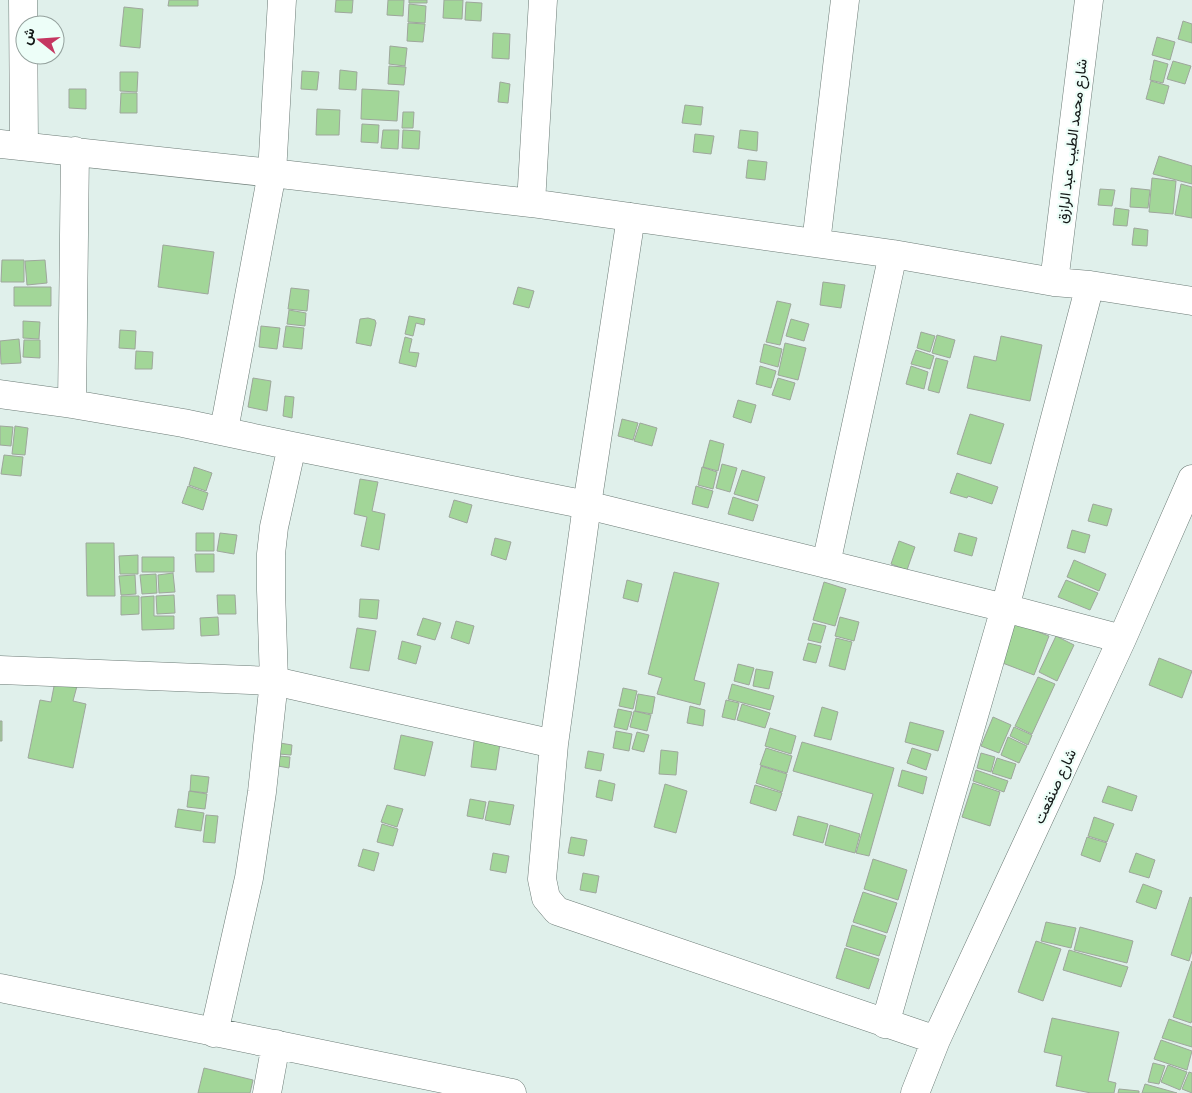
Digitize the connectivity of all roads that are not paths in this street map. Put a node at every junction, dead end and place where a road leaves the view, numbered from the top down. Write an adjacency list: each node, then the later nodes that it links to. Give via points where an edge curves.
1 (23, 0): 6 (street)
2 (282, 0): 8 (street)
3 (542, 0): 9 (street)
4 (845, 0): 11 (street)
5 (1089, 0): 13 (street, شارع محمد الطيب عبد الرازق)
6 (12, 145): 7 (street)
7 (75, 151): 8 (street); 17 (street)
8 (272, 173): 9 (street); 18 (street)
9 (531, 203): 10 (street)
10 (631, 217): 11 (street); 21 (street)
11 (816, 243): 12 (street)
12 (893, 254): 13 (street); 22 (street)
13 (1054, 282): 14 (street)
14 (1090, 285): 15 (street); 23 (street)
15 (1192, 301)
16 (0, 394): 17 (street)
17 (72, 404): 18 (street)
18 (224, 430): 19 (street)
19 (292, 446): 21 (street); 26 (street, via 271,554)
20 (1192, 479): 24 (street, شارع صنقعت)
21 (587, 505): 22 (street); 27 (street)
22 (826, 564): 23 (street)
23 (1005, 608): 24 (street); 29 (street)
24 (1122, 639): 31 (street, شارع صنقعت)
25 (0, 670): 26 (street)
26 (274, 681): 27 (street); 30 (street, via 249,878)
27 (554, 744): 29 (street, via 542,880 546,898 557,911)
28 (0, 988): 30 (street)
29 (885, 1024): 31 (street)
30 (214, 1032): 32 (street)
31 (936, 1040): 35 (street, شارع صنقعت)
32 (276, 1044): 33 (street); 34 (street)
33 (267, 1093)
34 (512, 1093)
35 (915, 1093)

